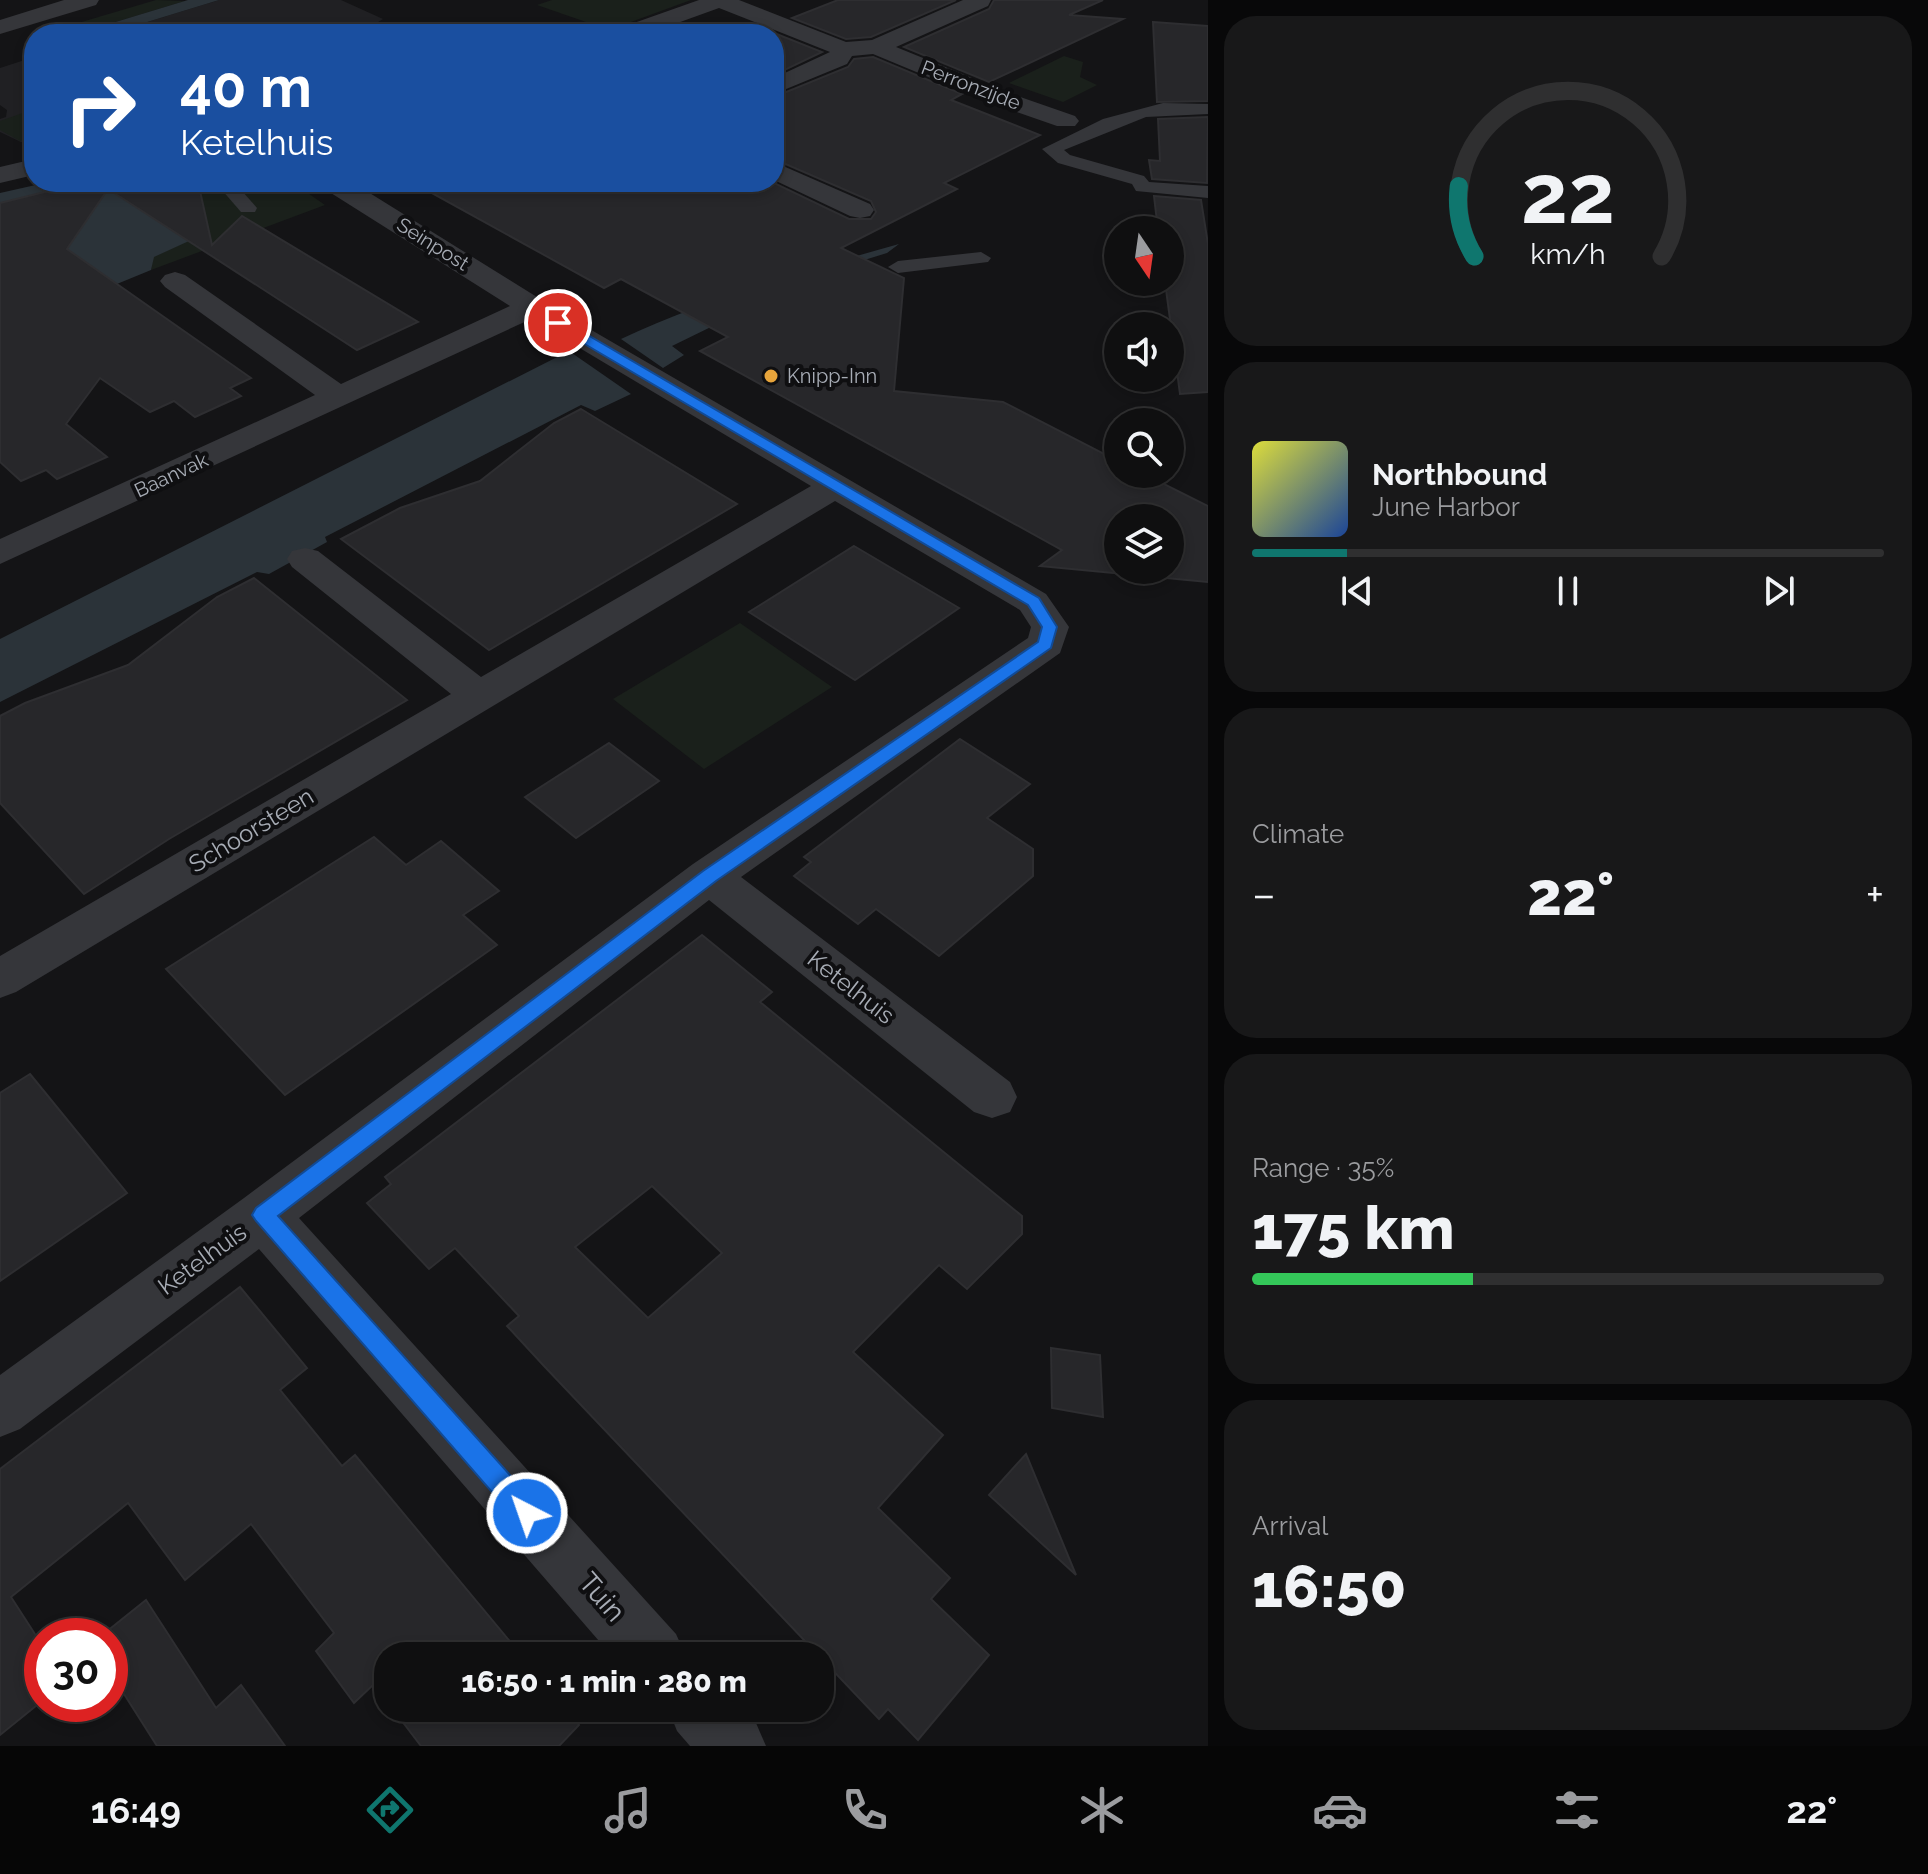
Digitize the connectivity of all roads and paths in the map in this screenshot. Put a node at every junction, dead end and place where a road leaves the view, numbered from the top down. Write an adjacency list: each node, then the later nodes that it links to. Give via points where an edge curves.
1 (88, 0): 7 (street)
2 (720, 0): 4 (street); 5 (street, Perronzijde)
3 (983, 2): 8 (street, Perronzijde)
4 (653, 24)
5 (780, 24)
6 (784, 25): 9 (street, Perronzijde)
7 (0, 27)
8 (876, 47): 9 (street, Perronzijde); 12 (street, Perronzijde)
9 (843, 49): 10 (street, via 839,59)
10 (784, 83)
11 (1208, 109): 18 (lane, via 1148,109 1051,149 1064,159 1138,180 1143,187)
12 (1066, 121)
13 (24, 169): 14 (street)
14 (0, 175)
15 (784, 175): 20 (street)
16 (233, 192): 19 (lane)
17 (349, 192): 24 (street, Seinpost)
18 (1208, 192)
19 (248, 208)
20 (860, 210)
21 (981, 258): 22 (lane)
22 (898, 267)
23 (175, 281): 25 (street)
24 (533, 307): 25 (street, Baanvak); 26 (street, Ketelhuis)
25 (339, 397): 27 (street, Baanvak)
26 (837, 485): 29 (street, Schoorsteen); 30 (street, Ketelhuis, via 1033,602 1050,627 1046,644)
27 (1, 552)
28 (305, 559): 29 (street)
29 (479, 696): 31 (street, Schoorsteen)
30 (709, 876): 32 (street, Ketelhuis); 33 (street, Ketelhuis)
31 (8, 961)
32 (992, 1097)
33 (263, 1215): 34 (street, Ketelhuis); 35 (street, Tuin)
34 (0, 1409)
35 (642, 1642)
36 (712, 1722): 37 (street)
37 (733, 1746)

